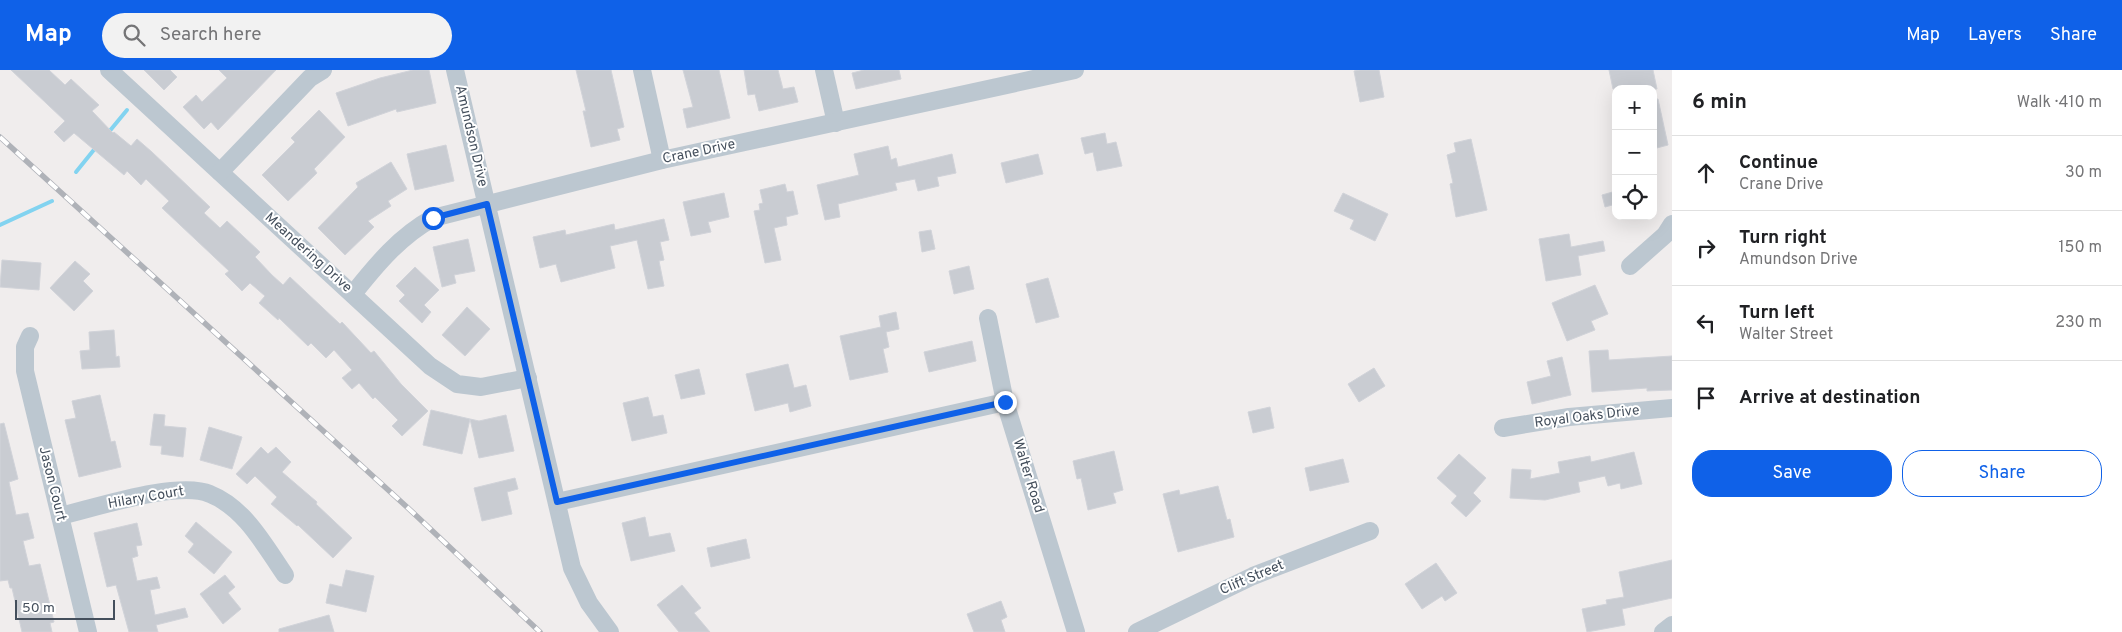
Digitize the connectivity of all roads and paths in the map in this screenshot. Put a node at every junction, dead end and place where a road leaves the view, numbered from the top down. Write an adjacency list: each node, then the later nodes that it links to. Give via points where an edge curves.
1 (109, 70): 9 (street, Meandering Drive)
2 (323, 70): 9 (street, via 310,78)
3 (455, 70): 10 (street, Amundson Drive)
4 (642, 70): 8 (street)
5 (824, 70): 7 (street)
6 (1075, 70): 7 (street, Crane Drive)
7 (836, 123): 8 (street, Crane Drive)
8 (662, 160): 10 (street, Crane Drive)
9 (220, 172): 13 (street, Meandering Drive)
10 (487, 204): 13 (street, Crane Drive, via 433,218 418,226 400,240); 16 (street, Amundson Drive)
11 (1672, 224): 12 (street, via 1665,235)
12 (1630, 266)
13 (353, 294): 16 (street, Meandering Drive, via 430,366 456,384 481,387)
14 (988, 318): 17 (street, Walter Road)
15 (30, 336): 21 (street, Jason Court, via 25,347 25,371)
16 (528, 378): 20 (street, Amundson Drive)
17 (1005, 402): 20 (street); 27 (street, Walter Road)
18 (1672, 408): 19 (street, Royal Oaks Drive, via 1569,417)
19 (1503, 428)
20 (557, 502): 26 (street, Amundson Drive, via 572,568 589,603)
21 (60, 516): 23 (street, Hilary Court, via 164,493 197,490 210,494 237,512); 25 (street, Jason Court)
22 (1370, 531): 28 (street, Clift Street, via 1253,576)
23 (285, 575)
24 (1672, 625): 29 (street)
25 (88, 632)
26 (610, 632)
27 (1076, 632)
28 (1137, 632)
29 (1663, 632)

